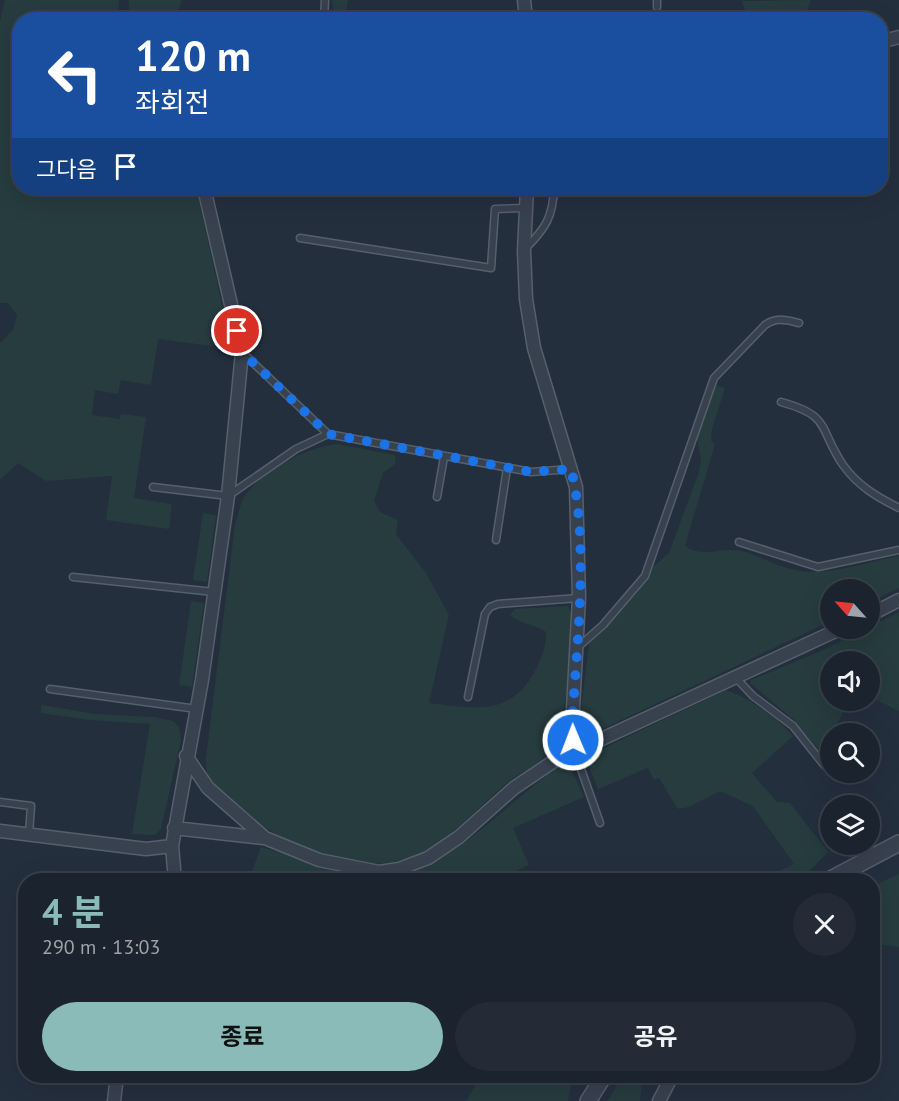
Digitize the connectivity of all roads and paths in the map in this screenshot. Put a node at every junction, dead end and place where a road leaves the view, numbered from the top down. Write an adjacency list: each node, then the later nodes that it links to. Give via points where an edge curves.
1 (206, 195): 8 (street)
2 (527, 195): 4 (street)
3 (554, 195): 6 (lane, via 544,229)
4 (526, 208): 5 (lane, via 495,209 491,268); 6 (street)
5 (300, 238)
6 (524, 251): 13 (street, via 534,348)
7 (799, 323): 27 (lane, via 785,319 765,325 714,378 645,576 603,625)
8 (242, 352): 10 (lane); 15 (street)
9 (781, 402): 17 (lane, via 814,414 858,483)
10 (328, 434): 11 (lane); 15 (lane, via 296,449)
11 (444, 457): 12 (lane); 16 (lane)
12 (507, 468): 13 (lane, via 540,473); 18 (lane)
13 (571, 469): 23 (street, via 576,487)
14 (153, 487): 15 (lane)
15 (228, 496): 22 (street)
16 (437, 497)
17 (899, 508)
18 (496, 540)
19 (739, 542): 20 (lane, via 818,567)
20 (899, 550)
21 (73, 577): 22 (lane)
22 (214, 592): 31 (street)
23 (579, 598): 27 (street); 30 (lane, via 490,607 485,614)
24 (899, 600): 25 (street)
25 (880, 610)
26 (820, 638): 28 (street)
27 (577, 648): 32 (street, via 572,727)
28 (736, 678): 32 (street); 34 (lane, via 793,726)
29 (50, 689): 31 (lane)
30 (468, 697)
31 (197, 709): 33 (street)
32 (575, 752): 36 (lane); 45 (street, via 514,788 459,837 428,858)
33 (186, 756): 37 (street); 40 (street, via 207,788)
34 (820, 760)
35 (0, 802): 39 (lane, via 32,806)
36 (600, 824)
37 (174, 828): 40 (street); 42 (street)
38 (0, 831): 39 (street)
39 (29, 834): 42 (street, via 146,849)
40 (265, 838): 44 (street, via 319,860)
41 (899, 843): 46 (street)
42 (172, 846): 43 (street)
43 (174, 873)
44 (373, 873)
45 (391, 873)
46 (843, 873)
47 (116, 1083): 50 (street)
48 (600, 1083): 51 (street)
49 (668, 1083): 52 (street)
50 (114, 1101)
51 (588, 1101)
52 (659, 1101)

